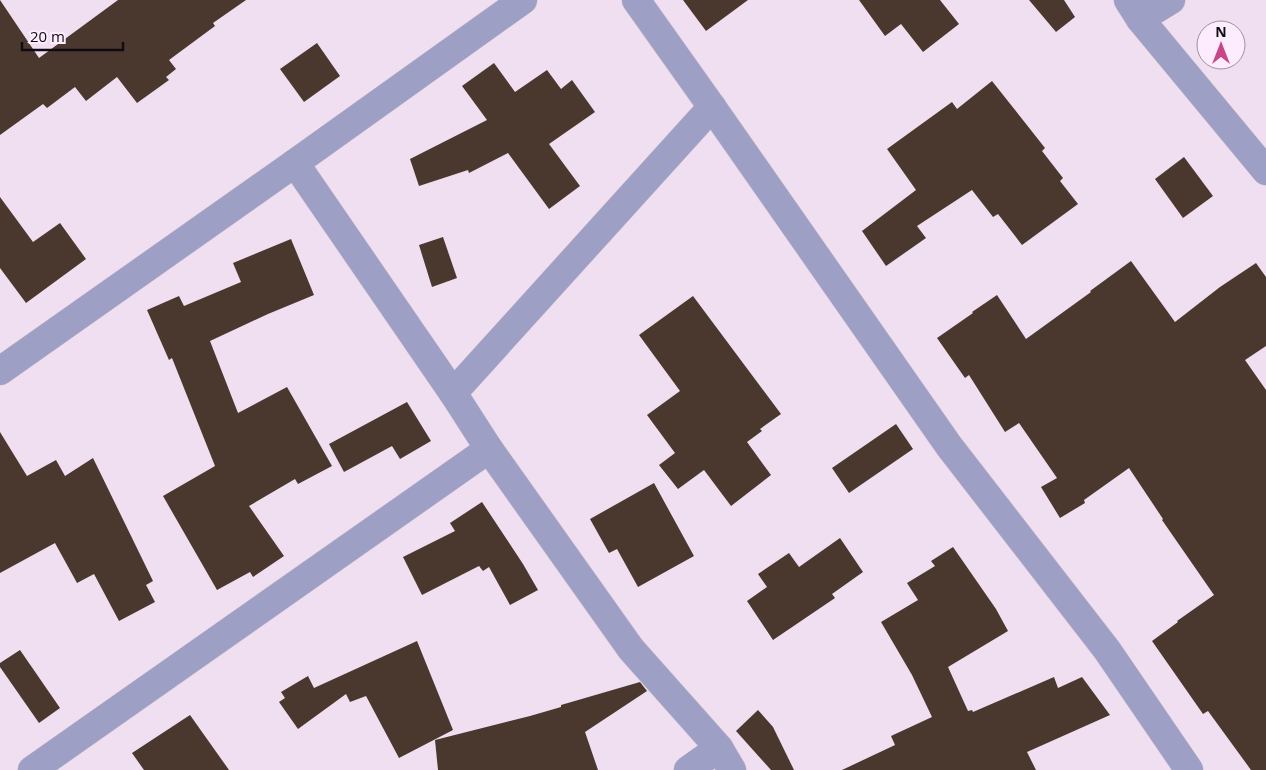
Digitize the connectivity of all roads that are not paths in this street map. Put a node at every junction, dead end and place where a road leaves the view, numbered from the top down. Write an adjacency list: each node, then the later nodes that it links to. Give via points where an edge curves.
1 (522, 0): 6 (street)
2 (636, 0): 5 (street)
3 (1171, 0): 4 (street)
4 (1134, 10): 7 (street)
5 (712, 107): 9 (street); 14 (street, via 949,446 1107,650)
6 (295, 163): 8 (street); 9 (street)
7 (1266, 171)
8 (0, 371)
9 (453, 392): 10 (street)
10 (489, 449): 11 (street, via 631,649); 12 (street)
11 (725, 759): 13 (street)
12 (32, 770)
13 (688, 770)
14 (1189, 770)

